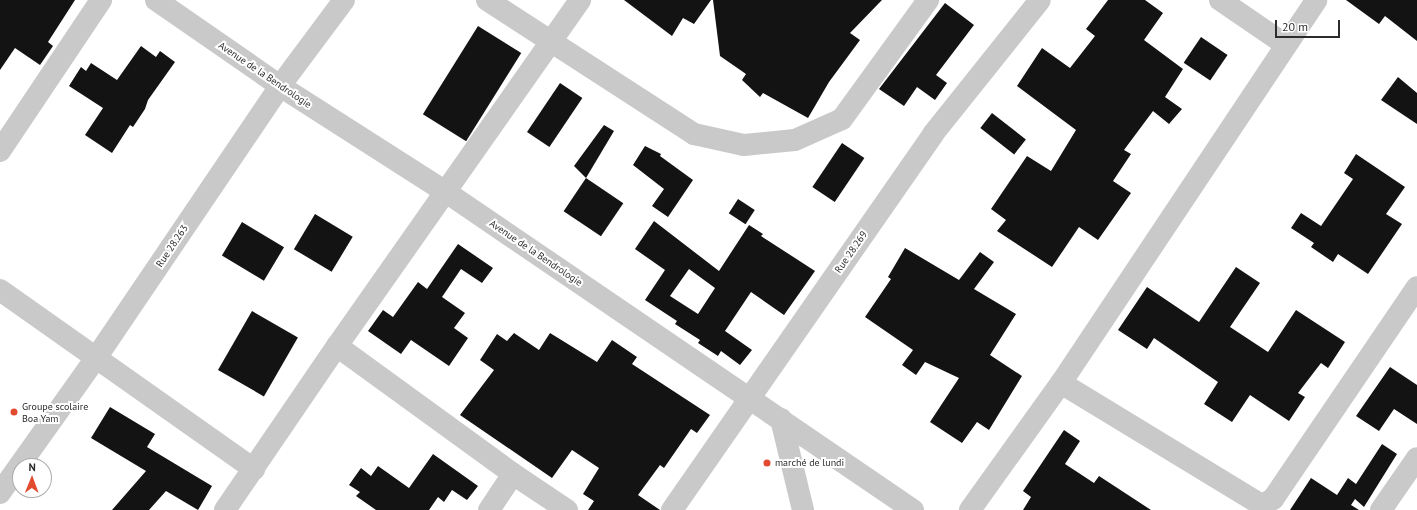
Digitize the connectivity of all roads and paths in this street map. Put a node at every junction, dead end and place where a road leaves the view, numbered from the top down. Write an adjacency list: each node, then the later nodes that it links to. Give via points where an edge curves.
1 (101, 0): 13 (street)
2 (156, 0): 12 (street, Avenue de la Bendrologie)
3 (344, 0): 12 (street, Rue 28.263)
4 (487, 0): 10 (street)
5 (580, 0): 10 (street)
6 (928, 0): 10 (street, via 842,119 795,140 744,145 694,134)
7 (1040, 0): 20 (street, Rue 28.269, via 933,134)
8 (1220, 0): 11 (street)
9 (1316, 0): 11 (street)
10 (552, 43): 14 (street)
11 (1286, 45): 19 (street)
12 (280, 86): 14 (street, Avenue de la Bendrologie); 18 (street, Rue 28.263)
13 (0, 151)
14 (446, 192): 17 (street); 20 (street, Avenue de la Bendrologie)
15 (1417, 287): 19 (street, via 1273,499 1262,505)
16 (0, 290): 18 (street)
17 (337, 346): 23 (street); 24 (street)
18 (96, 358): 23 (street); 25 (street, Rue 28.263)
19 (1061, 382): 32 (street)
20 (750, 398): 21 (street, Avenue de la Bendrologie); 29 (street, Rue 28.269)
21 (781, 419): 30 (street); 31 (street, Avenue de la Bendrologie)
22 (1417, 458): 33 (street)
23 (254, 469): 26 (street)
24 (513, 474): 27 (street); 28 (street)
25 (0, 493)
26 (225, 510)
27 (489, 510)
28 (567, 510)
29 (672, 510)
30 (803, 510)
31 (913, 510)
32 (970, 510)
33 (1380, 510)

